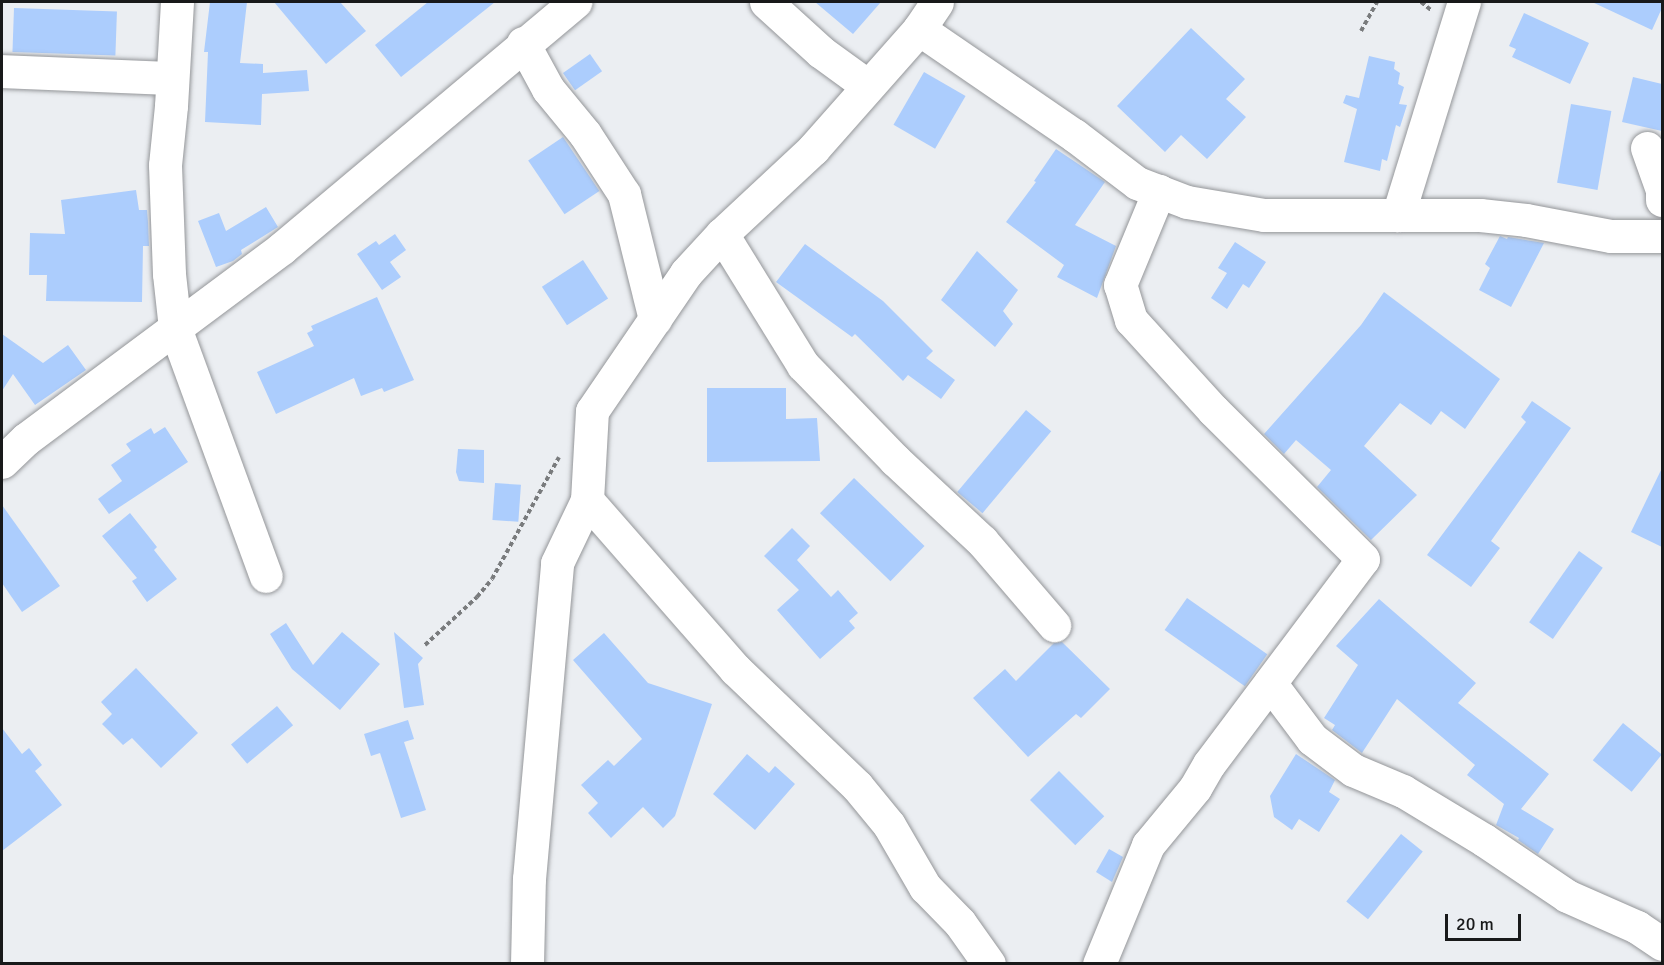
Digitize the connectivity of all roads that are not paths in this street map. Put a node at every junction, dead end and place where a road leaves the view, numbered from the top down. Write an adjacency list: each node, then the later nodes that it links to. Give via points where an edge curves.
1 (177, 2): 9 (street)
2 (575, 2): 7 (street)
3 (766, 2): 10 (street, via 820,52)
4 (937, 2): 6 (street)
5 (1464, 2): 14 (street)
6 (919, 28): 10 (street); 12 (street, via 1137,183)
7 (523, 43): 17 (street, via 548,89 585,134 624,194); 18 (street, via 494,72 300,233)
8 (2, 71): 9 (street)
9 (171, 78): 18 (street, via 165,165)
10 (868, 86): 15 (street, via 813,149)
11 (1647, 148): 13 (street)
12 (1160, 191): 14 (street, via 1187,202 1264,215); 23 (street, via 1120,285 1131,320 1213,410 1363,559)
13 (1662, 200)
14 (1398, 215): 16 (street, via 1480,215 1611,236)
15 (722, 234): 17 (street, via 686,273); 22 (street, via 803,364 895,460 982,541)
16 (1662, 236)
17 (655, 319): 20 (street, via 592,411)
18 (175, 328): 19 (street, via 26,439); 21 (street)
19 (2, 462)
20 (587, 500): 25 (street, via 557,563 529,879); 26 (street, via 735,669 857,786 890,825 925,887 960,923)
21 (266, 576)
22 (1054, 625)
23 (1270, 683): 24 (street, via 1312,739 1353,770 1403,791 1567,896 1637,927); 27 (street, via 1195,788 1148,845)
24 (1662, 944)
25 (527, 963)
26 (988, 963)
27 (1099, 963)

